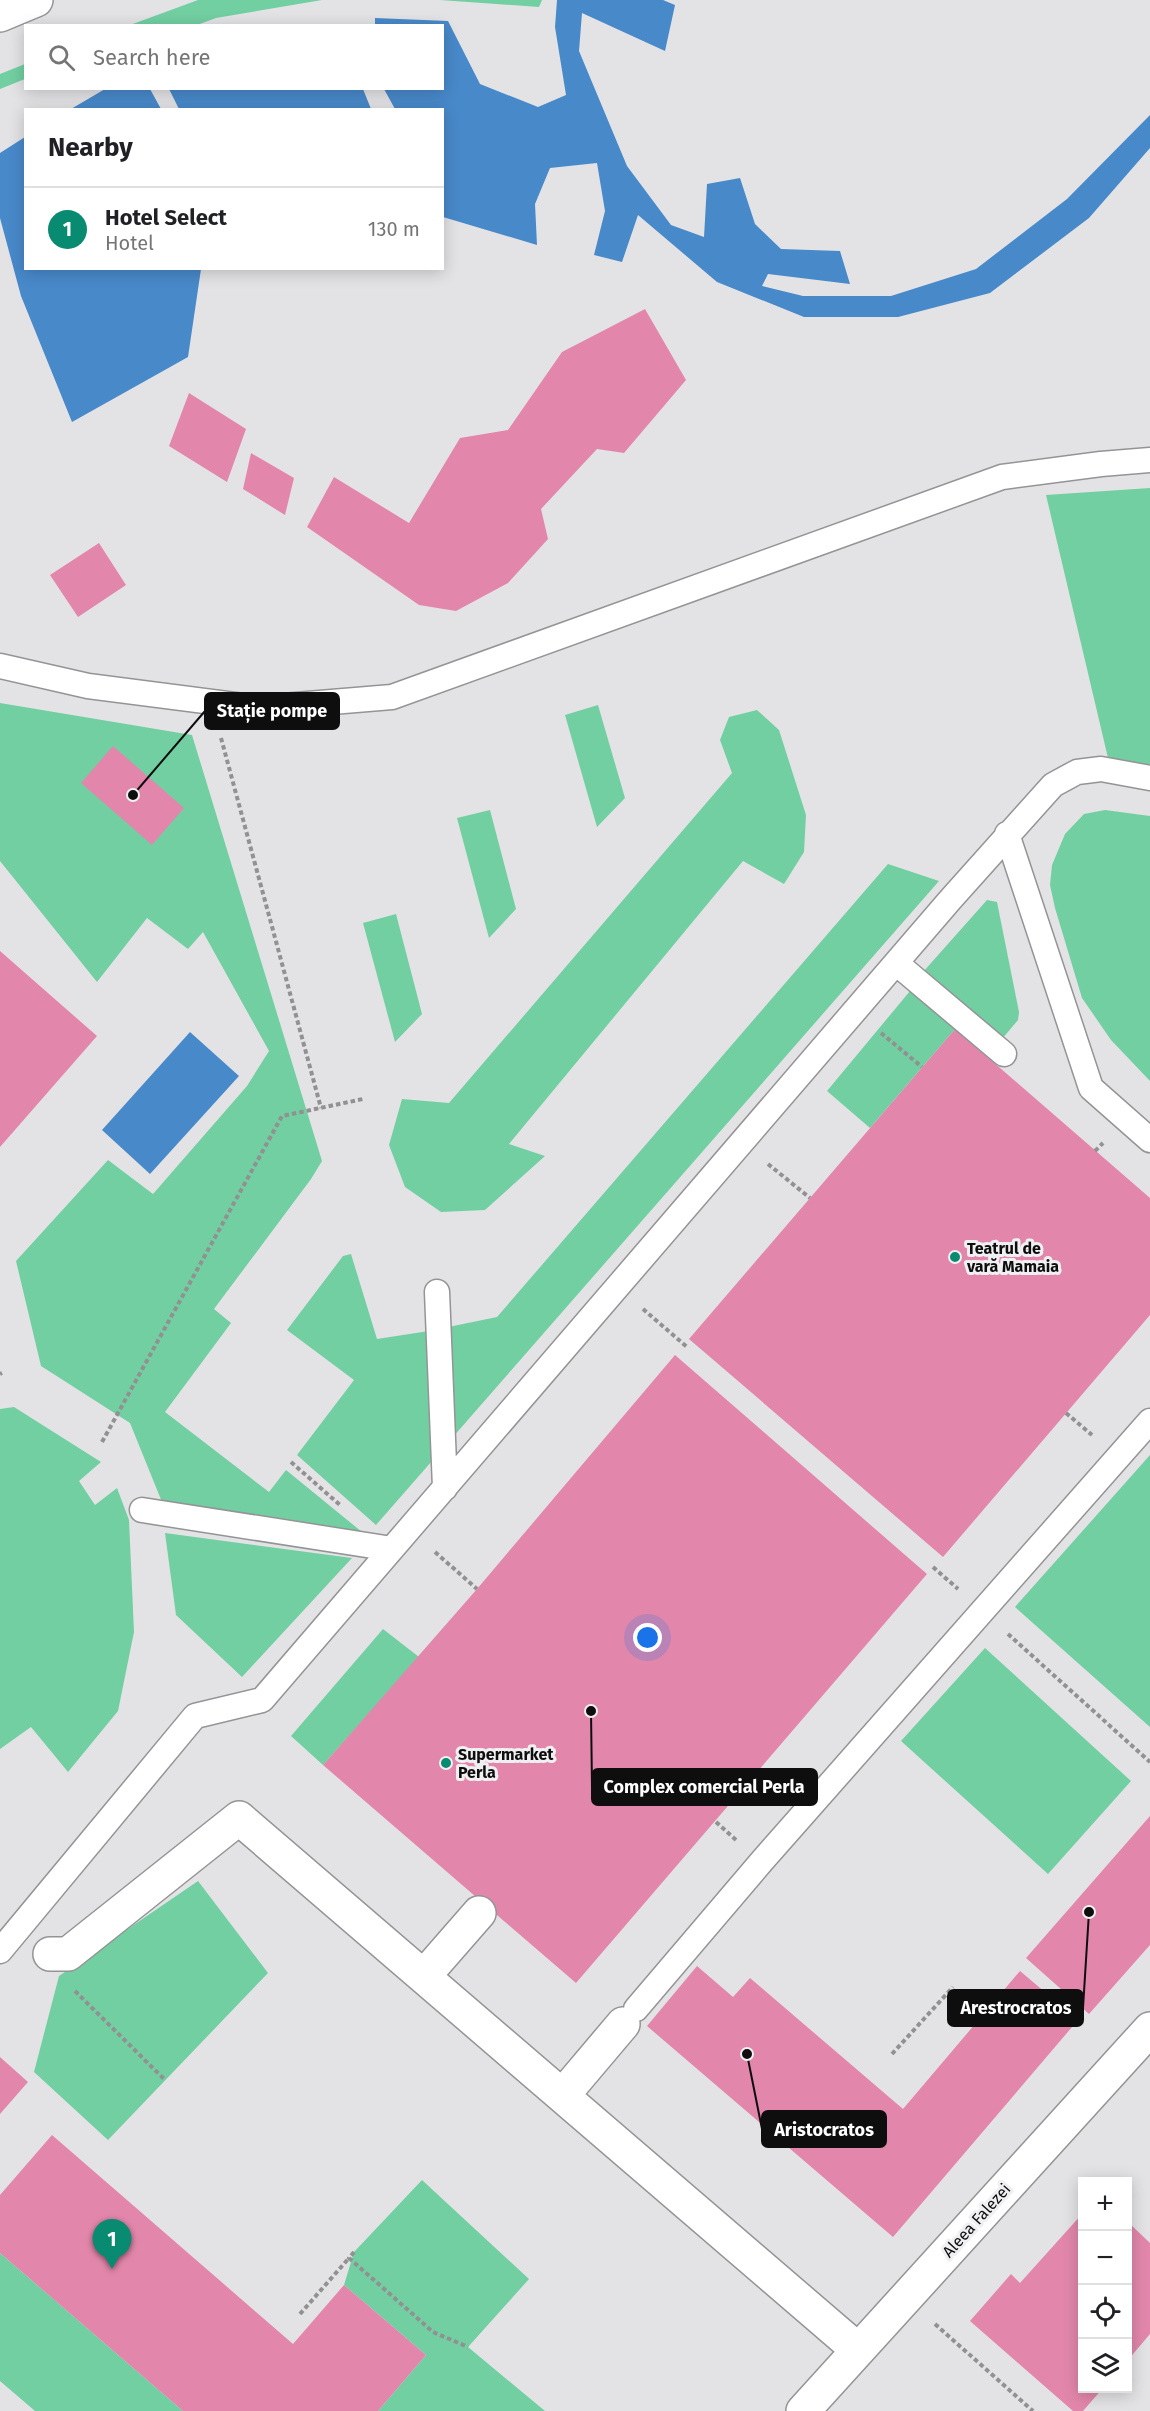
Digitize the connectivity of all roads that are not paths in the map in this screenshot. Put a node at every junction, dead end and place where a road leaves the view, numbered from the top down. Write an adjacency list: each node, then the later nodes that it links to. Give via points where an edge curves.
1 (36, 0): 2 (street)
2 (0, 15)
3 (1150, 460): 4 (lane, via 1002,477 392,697 259,708 87,686)
4 (0, 666)
5 (1150, 778): 6 (lane, via 1101,769 1077,772 1053,784)
6 (1007, 834): 7 (lane); 9 (lane, via 1091,1088)
7 (896, 963): 8 (lane); 12 (lane)
8 (1004, 1054)
9 (1150, 1140)
10 (437, 1292): 12 (lane)
11 (1150, 1421): 19 (lane)
12 (445, 1488): 14 (lane)
13 (142, 1510): 14 (lane)
14 (392, 1550): 16 (lane, via 262,1700 195,1716)
15 (479, 1913): 18 (street)
16 (0, 1951)
17 (50, 1954): 18 (street, via 68,1954 239,1818)
18 (424, 1976): 21 (street)
19 (630, 2016): 21 (street)
20 (1150, 2029): 22 (street, Aleea Falezei)
21 (563, 2095): 22 (street)
22 (858, 2350): 23 (street, Aleea Falezei)
23 (803, 2411)

